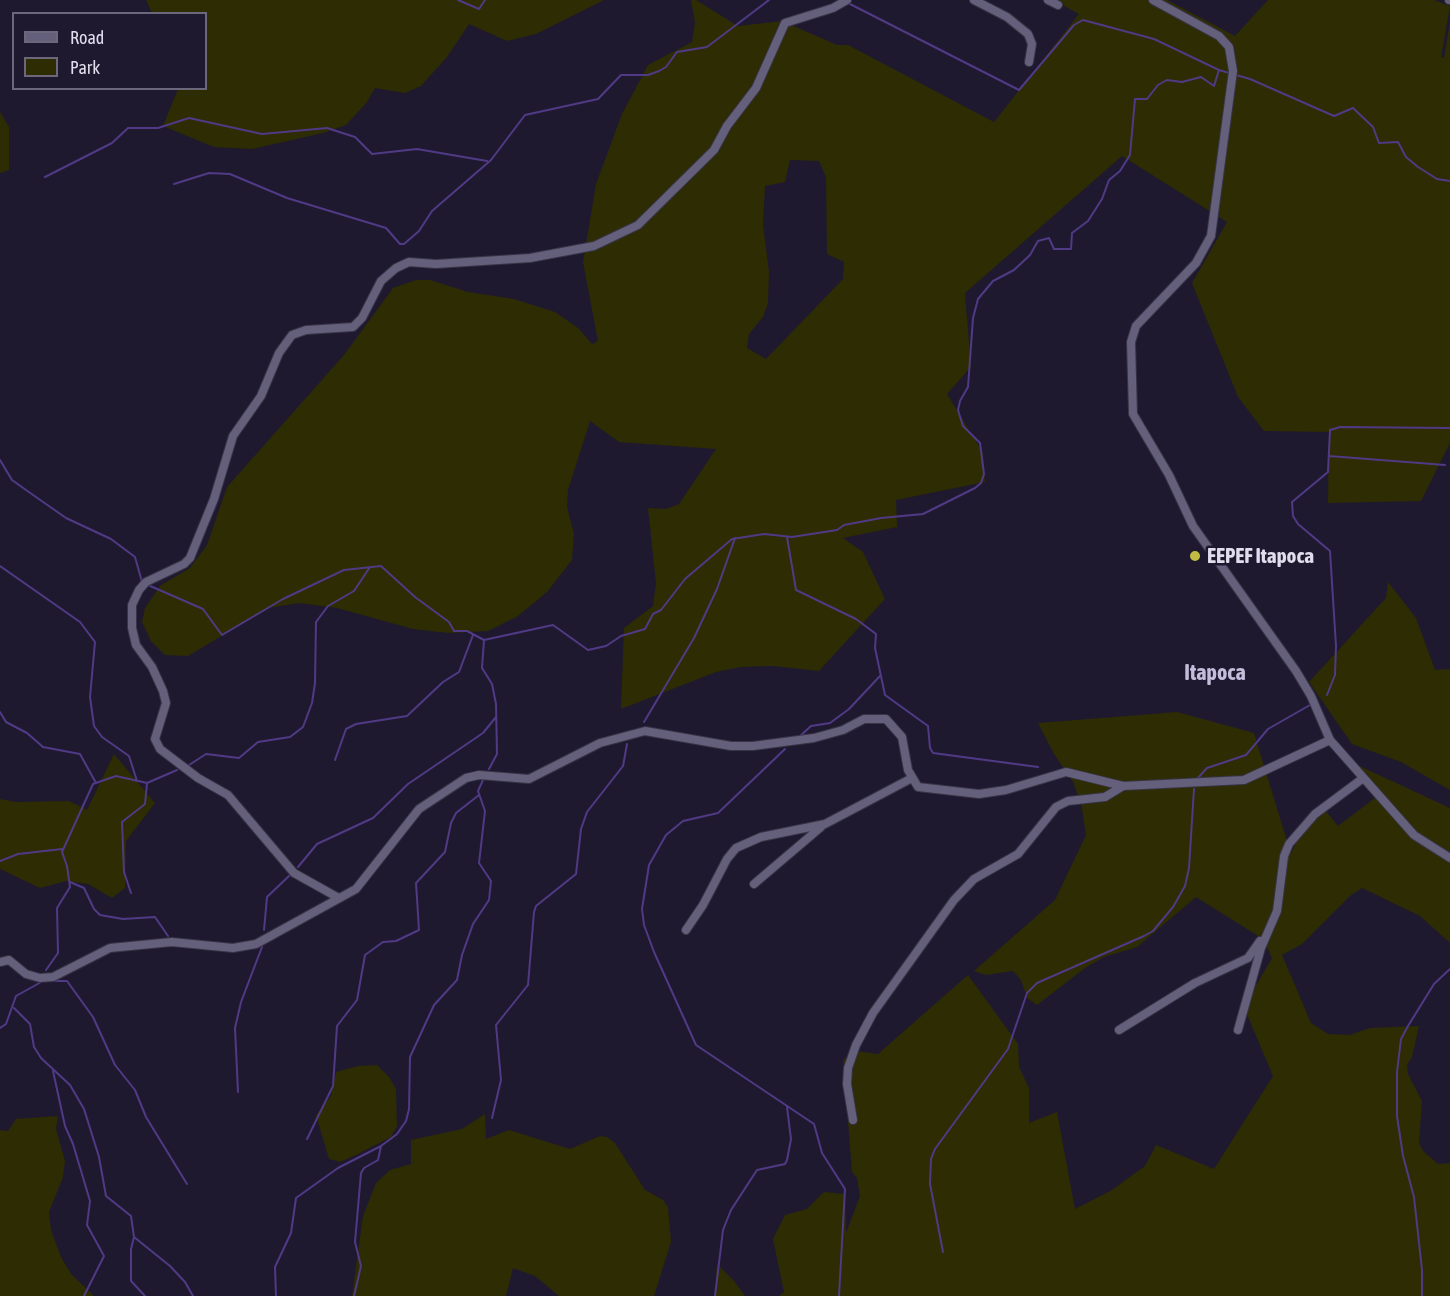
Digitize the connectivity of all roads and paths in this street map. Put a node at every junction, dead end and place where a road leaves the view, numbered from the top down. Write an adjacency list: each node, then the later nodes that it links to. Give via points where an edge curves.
1 (847, 0): 14 (street, via 785,23 756,88 714,150 638,225 602,243 530,258 409,262 381,281 362,318 353,327 306,330 291,335 264,390 230,443 214,499 190,558 146,582 139,590 132,605 133,638 159,681 166,703 156,731 160,749 228,795 294,873)
2 (974, 0): 6 (street, via 1007,17 1028,34 1032,44)
3 (1048, 0): 5 (street)
4 (1153, 0): 7 (street, via 1214,32 1229,47 1233,76 1212,236 1196,262 1136,326 1131,342 1133,414 1193,526 1301,679)
5 (1058, 5)
6 (1029, 62)
7 (1330, 740): 9 (street); 10 (street, via 1244,780)
8 (912, 777): 10 (street, via 918,788 970,793 1006,790 1066,772); 11 (street); 14 (street, via 902,737 886,719 864,719 814,738 753,746 731,746 645,731 600,743 529,778 466,778 419,809 356,889)
9 (1362, 779): 12 (street, via 1414,836); 16 (street, via 1316,814 1292,839 1284,856 1278,904)
10 (1123, 786): 20 (street, via 1105,797 1068,801 1056,807 1018,854 974,879 954,900 873,1013 856,1045 847,1084)
11 (825, 824): 13 (street); 15 (street, via 761,837 736,848)
12 (1450, 858)
13 (754, 884)
14 (337, 897): 17 (street, via 256,944 233,948 172,942 110,948 53,977 40,978 26,974 9,960)
15 (686, 930)
16 (1266, 932): 18 (street, via 1248,958 1195,983); 19 (street)
17 (0, 962)
18 (1119, 1030)
19 (1238, 1030)
20 (853, 1120)

